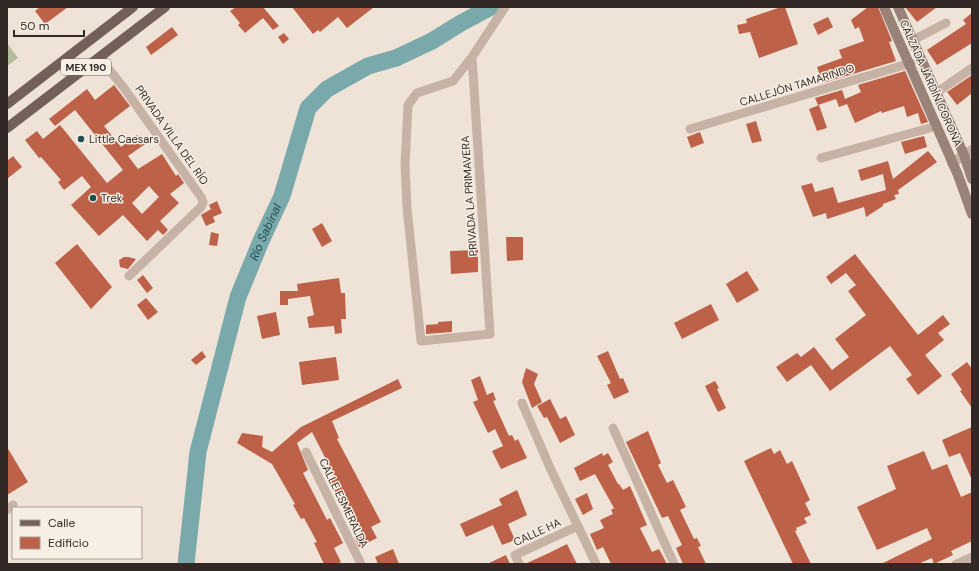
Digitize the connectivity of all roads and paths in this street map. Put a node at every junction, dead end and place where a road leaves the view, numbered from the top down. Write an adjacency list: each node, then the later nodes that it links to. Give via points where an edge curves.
1 (133, 7): 13 (main road, MEX 190)
2 (165, 7): 8 (main road, MEX 190)
3 (505, 7): 9 (street)
4 (884, 7): 10 (main road, CALZADA JARDÍN CORONA)
5 (898, 7): 7 (main road, CALZADA JARDÍN CORONA)
6 (946, 23): 7 (street)
7 (913, 40): 12 (main road, CALZADA JARDÍN CORONA)
8 (100, 57): 15 (main road, MEX 190); 24 (street, PRIVADA VILLA DEL RÍO, via 203,202 201,207)
9 (472, 57): 9 (street, PRIVADA LA PRIMAVERA, via 490,334 421,341 407,208 405,165 408,106 417,93 454,81)
10 (911, 63): 14 (main road, CALZADA JARDÍN CORONA); 16 (street, CALLEJÓN TAMARINDO)
11 (972, 68): 12 (street)
12 (936, 93): 17 (main road, CALZADA JARDÍN CORONA)
13 (7, 104)
14 (937, 126): 18 (street); 19 (main road, CALZADA JARDÍN CORONA)
15 (7, 128)
16 (690, 129)
17 (968, 153): 19 (street); 20 (main road, CALZADA JARDÍN CORONA)
18 (821, 158)
19 (952, 162): 21 (main road, CALZADA JARDÍN CORONA)
20 (970, 166): 21 (street); 22 (main road, CALZADA JARDÍN CORONA)
21 (958, 175): 23 (main road, CALZADA JARDÍN CORONA)
22 (972, 179)
23 (972, 214)
24 (129, 276)
25 (522, 403): 28 (street)
26 (612, 428): 33 (street)
27 (306, 452): 30 (street, CALLE ESMERALDA)
28 (578, 526): 31 (street, CALLE HA, via 515,555); 32 (street)
29 (972, 557): 34 (street)
30 (361, 564)
31 (519, 564)
32 (596, 564)
33 (674, 564)
34 (956, 564)

